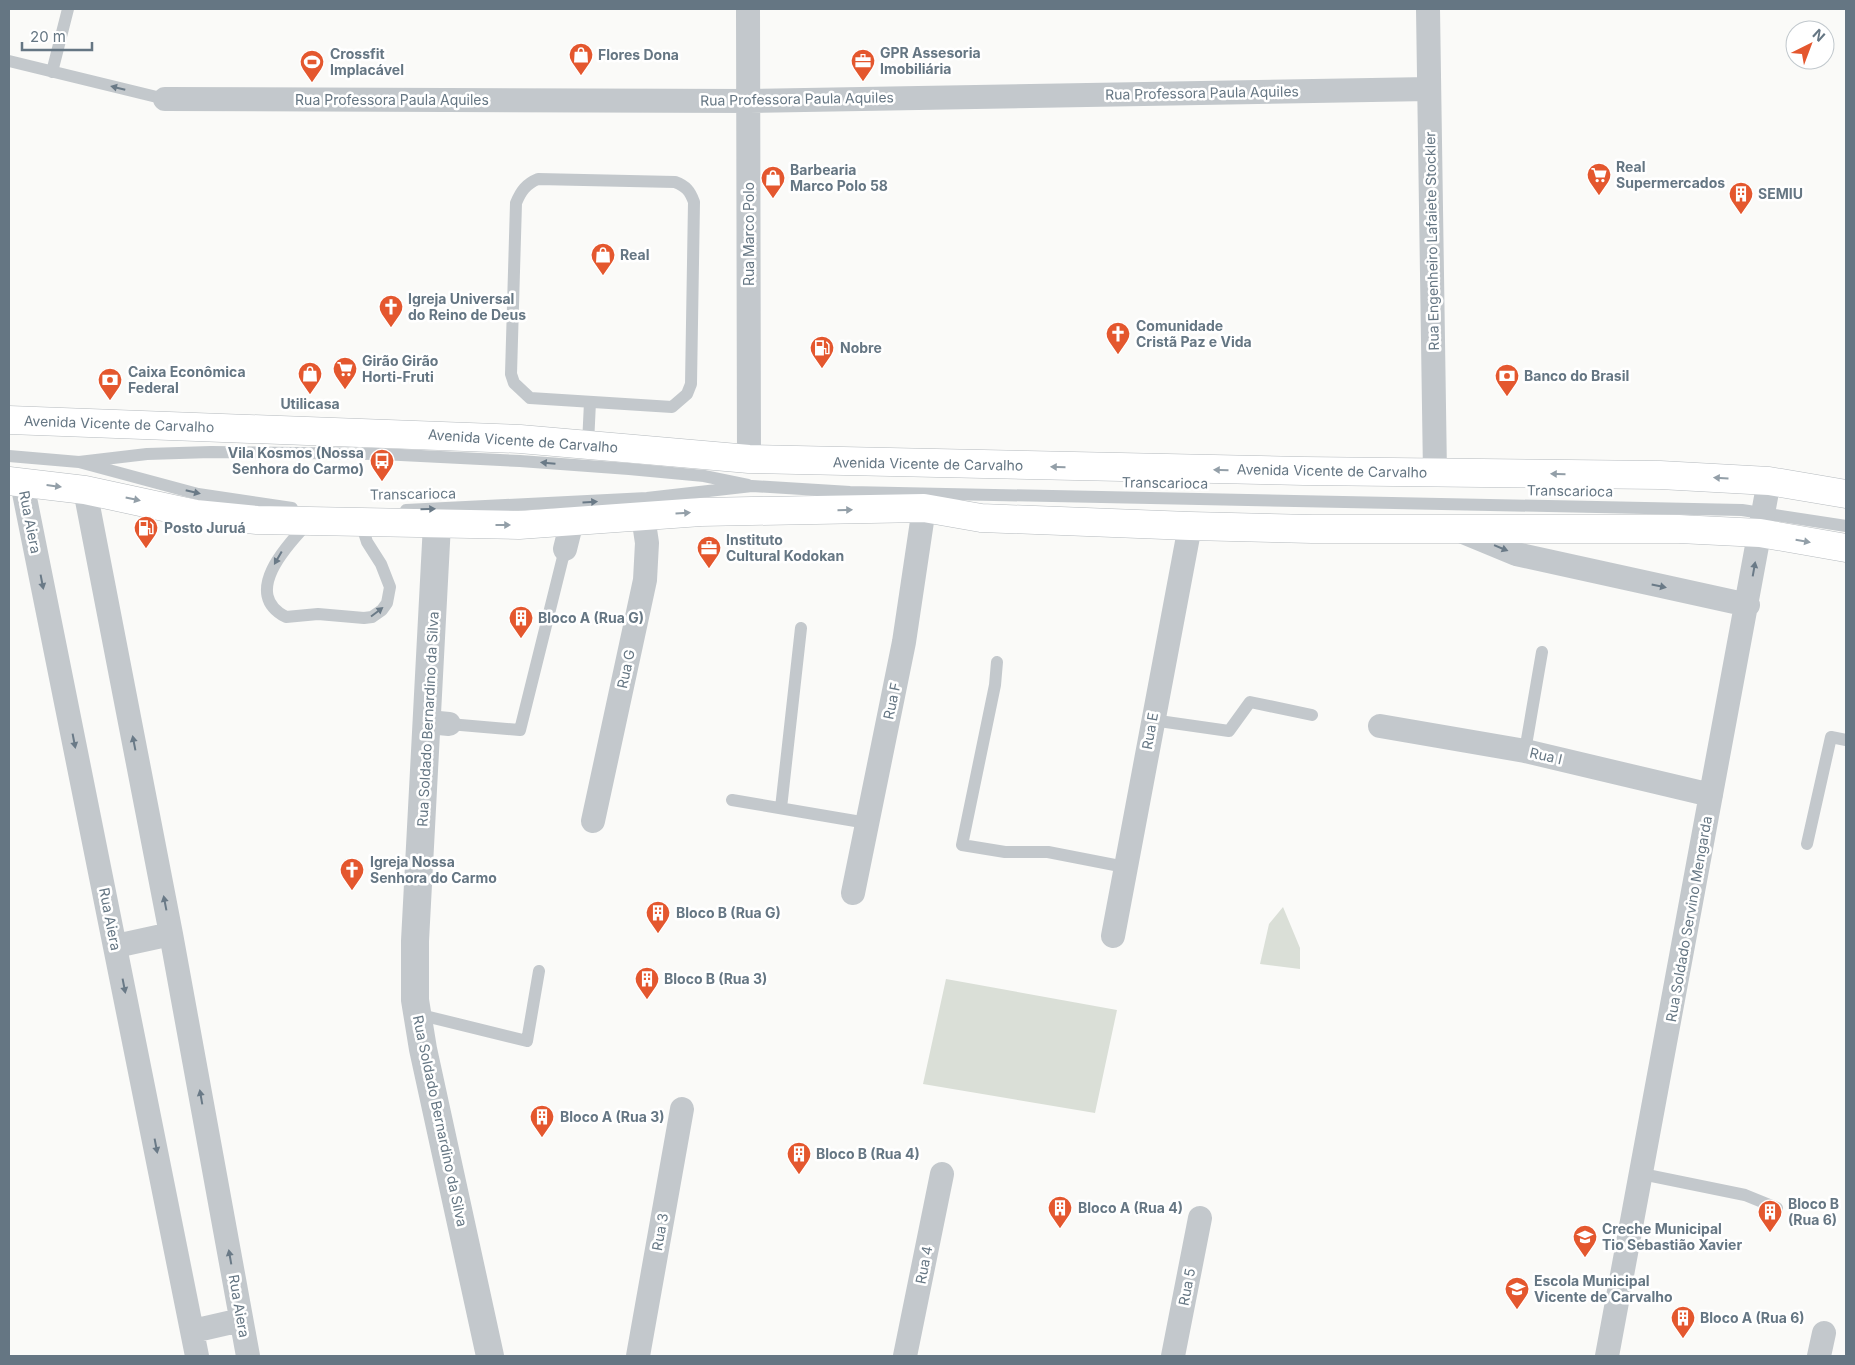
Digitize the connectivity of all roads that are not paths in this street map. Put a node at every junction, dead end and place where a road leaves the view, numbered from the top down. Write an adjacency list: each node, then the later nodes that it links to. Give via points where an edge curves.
1 (68, 9): 5 (lane)
2 (748, 9): 8 (street, Rua Marco Polo)
3 (1428, 9): 6 (street, Rua Engenheiro Lafaiete Stockler)
4 (9, 62): 5 (lane)
5 (52, 72): 7 (lane, one-way to 5)
6 (1429, 88): 8 (street, Rua Professora Paula Aquiles); 15 (street, Rua Engenheiro Lafaiete Stockler)
7 (165, 100): 8 (street, Rua Professora Paula Aquiles)
8 (750, 101): 13 (street, Rua Marco Polo)
9 (590, 402): 9 (lane, via 672,407 687,394 691,384 694,202 684,186 675,182 538,179 529,183 518,197 511,374 514,383 530,398); 11 (lane)
10 (9, 420): 11 (main road, Avenida Vicente de Carvalho, via 520,438)
11 (588, 444): 13 (main road, Avenida Vicente de Carvalho)
12 (9, 456): 14 (lane, Transcarioca)
13 (749, 459): 15 (main road, Avenida Vicente de Carvalho, one-way to 13)
14 (78, 462): 18 (lane, Transcarioca, one-way to 14, via 695,475 381,454 211,452 147,454); 18 (lane, Transcarioca, one-way to 18, via 198,494 240,498 279,507 319,509 379,511 519,506 647,498)
15 (1435, 473): 16 (main road, Avenida Vicente de Carvalho, one-way to 15, via 1660,475)
16 (1769, 481): 20 (main road, Avenida Vicente de Carvalho); 26 (street, Rua Soldado Servino Mengarda)
17 (15, 482): 19 (main road, one-way to 19); 53 (street, Rua Aiera, one-way to 53)
18 (752, 486): 26 (lane, Transcarioca, via 860,492 1733,510)
19 (85, 490): 24 (main road, one-way to 24, via 196,514); 51 (street, Rua Aiera, one-way to 19)
20 (1846, 494)
21 (924, 508): 22 (main road, one-way to 21); 28 (main road, via 981,518); 47 (street, Rua F, via 904,642)
22 (643, 516): 23 (main road); 46 (street, Rua G, via 647,543 645,580)
23 (572, 521): 27 (main road, one-way to 23, via 520,525); 32 (street)
24 (310, 522): 25 (main road); 25 (lane, one-way to 25, via 278,557 267,587 269,599 286,617 318,614 364,618 382,610 390,587)
25 (361, 523): 27 (main road)
26 (1762, 523): 29 (lane, Transcarioca); 30 (main road, via 1679,529); 31 (main road, one-way to 31); 33 (street, Rua Soldado Servino Mengarda, one-way to 26)
27 (437, 524): 39 (street, Rua Soldado Bernardino da Silva)
28 (1190, 526): 30 (main road); 38 (street, Rua E)
29 (1846, 526)
30 (1456, 529): 33 (street, one-way to 33, via 1516,554)
31 (1846, 548)
32 (566, 549): 39 (lane, via 520,730)
33 (1748, 605): 43 (street, Rua Soldado Servino Mengarda)
34 (801, 628): 45 (lane)
35 (1542, 652): 42 (lane)
36 (997, 662): 49 (lane, via 962,845 1005,852 1048,852)
37 (1312, 715): 38 (lane, via 1250,702 1229,731)
38 (1152, 720): 49 (street, Rua E)
39 (438, 723): 55 (street, Rua Soldado Bernardino da Silva, via 415,941)
40 (1380, 726): 42 (street, Rua I)
41 (1846, 740): 48 (lane, via 1831,737)
42 (1525, 750): 43 (street, Rua I)
43 (1711, 795): 58 (street, Rua Soldado Servino Mengarda)
44 (732, 800): 45 (lane)
45 (781, 808): 47 (lane)
46 (593, 821)
47 (867, 823): 50 (street, Rua F)
48 (1807, 844)
49 (1125, 867): 52 (street, Rua E)
50 (853, 893)
51 (171, 934): 53 (street); 61 (street, Rua Aiera, one-way to 51)
52 (1113, 936)
53 (116, 946): 62 (street, Rua Aiera, one-way to 62)
54 (539, 971): 55 (lane, via 527,1041)
55 (417, 1014): 66 (street, Rua Soldado Bernardino da Silva)
56 (682, 1109): 67 (street, Rua 3)
57 (942, 1174): 68 (street, Rua 4)
58 (1642, 1174): 59 (lane, via 1745,1195); 70 (street, Rua Soldado Servino Mengarda)
59 (1778, 1208)
60 (1200, 1218): 69 (street, Rua 5)
61 (241, 1320): 62 (street); 65 (street, Rua Aiera)
62 (193, 1331): 64 (street, Rua Aiera)
63 (1824, 1333): 71 (street)
64 (197, 1356)
65 (248, 1356)
66 (490, 1356)
67 (638, 1356)
68 (905, 1356)
69 (1174, 1356)
70 (1608, 1356)
71 (1820, 1356)

